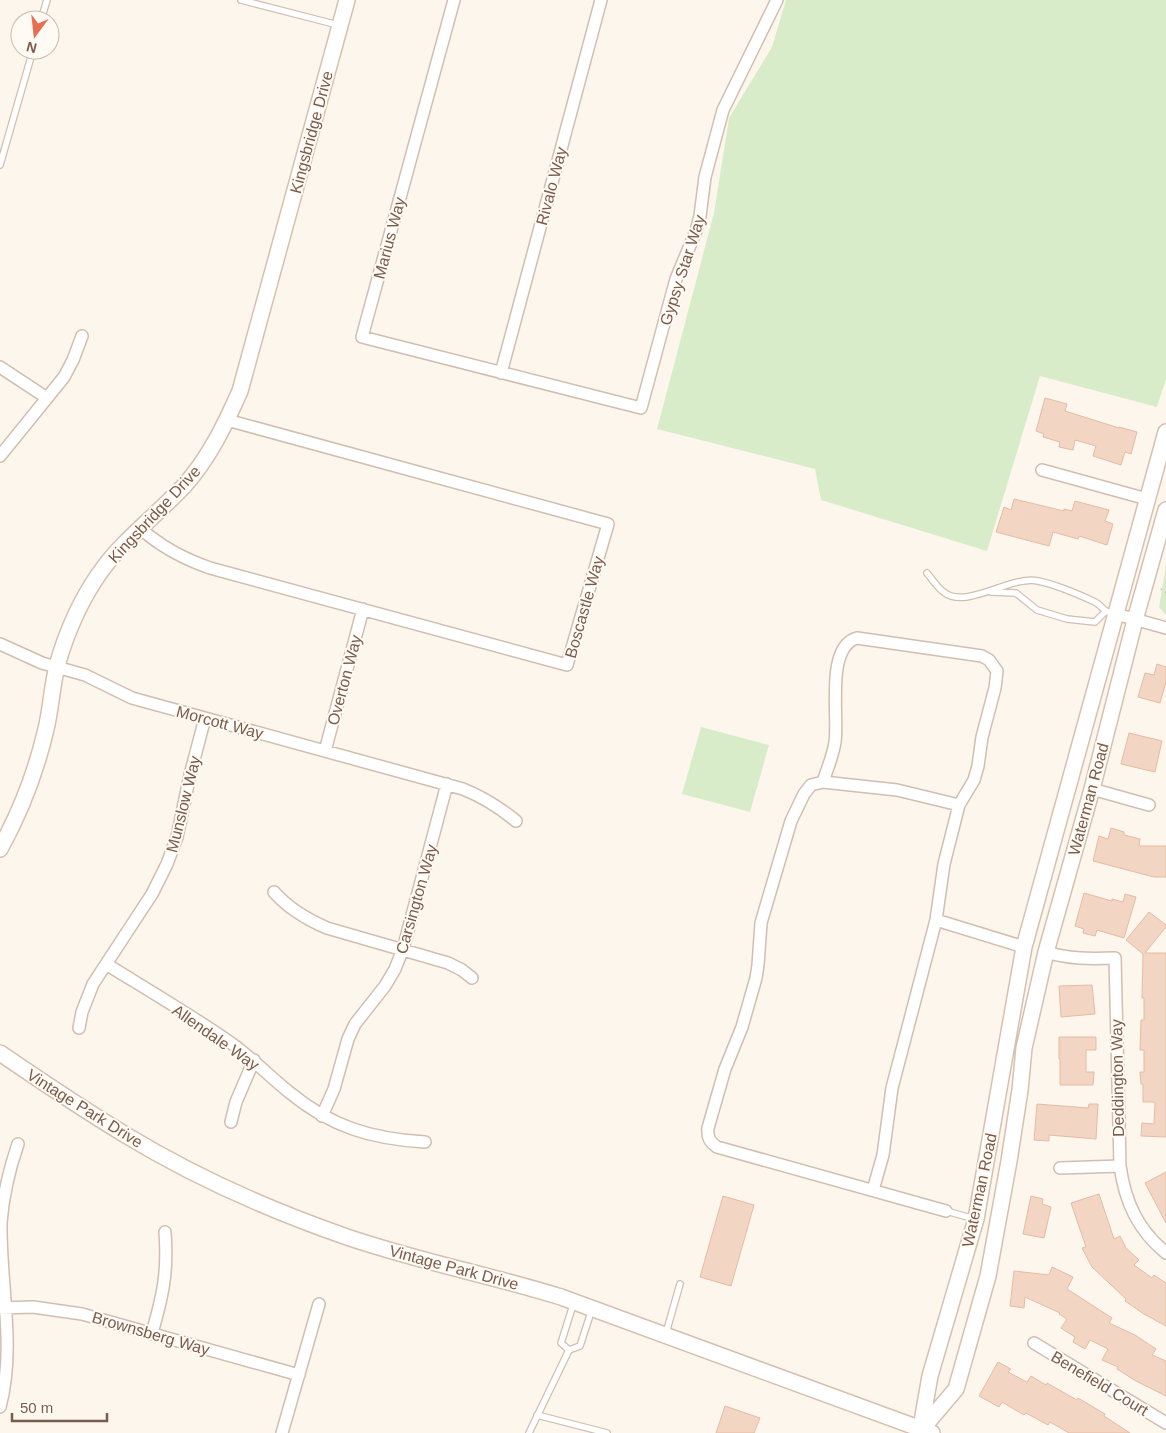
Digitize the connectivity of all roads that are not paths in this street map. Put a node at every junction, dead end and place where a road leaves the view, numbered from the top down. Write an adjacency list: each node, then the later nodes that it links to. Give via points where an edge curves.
1 (241, 0): 6 (lane)
2 (347, 0): 6 (street, Kingsbridge Drive)
3 (454, 0): 11 (street, Marius Way, via 362,338)
4 (601, 0): 11 (street, Rivalo Way)
5 (777, 0): 11 (street, Gypsy Star Way, via 723,110 705,177 696,232 676,279 641,408)
6 (340, 25): 13 (street, Kingsbridge Drive, via 248,366)
7 (30, 60): 8 (lane)
8 (0, 165)
9 (82, 336): 12 (street, via 64,377)
10 (0, 367): 12 (street)
11 (501, 373)
12 (48, 398): 15 (street)
13 (227, 420): 19 (street, Kingsbridge Drive, via 186,484); 22 (street, Boscastle Way, via 608,524 567,665)
14 (1166, 432): 17 (street, Waterman Road)
15 (0, 456)
16 (1042, 470): 17 (street)
17 (1147, 499): 23 (street, Waterman Road)
18 (1166, 510): 24 (street, Waterman Road)
19 (140, 528): 22 (street, Boscastle Way, via 175,554 195,563); 27 (street, Kingsbridge Drive, via 123,544 88,591 70,627)
20 (927, 573): 21 (lane, via 945,594 963,598)
21 (989, 592): 23 (lane, via 1009,584 1035,580 1098,604); 23 (lane, via 1016,594 1037,610 1067,619 1095,622)
22 (363, 610): 29 (street, Overton Way)
23 (1110, 613): 24 (street); 39 (street, Waterman Road)
24 (1135, 620): 25 (street); 32 (street, Waterman Road)
25 (1166, 628)
26 (0, 644): 27 (street, Morcott Way, via 42,663)
27 (57, 666): 28 (street, Morcott Way, via 85,675 132,698); 36 (street, Kingsbridge Drive, via 38,761 27,794)
28 (205, 718): 29 (street, Morcott Way); 42 (street, Munslow Way, via 177,837 167,864 152,894)
29 (325, 751): 31 (street, Morcott Way)
30 (823, 782): 33 (street, via 897,790); 33 (street, via 836,741 837,664 852,639 982,656 994,666 998,678 974,780); 54 (street, via 807,790 791,821 761,923 756,978 707,1136 718,1147)
31 (447, 784): 35 (street, Morcott Way, via 482,797); 40 (street, Carsington Way)
32 (1092, 789): 34 (street); 41 (street, Waterman Road)
33 (960, 805): 38 (street, via 944,864)
34 (1149, 805)
35 (516, 821)
36 (0, 849)
37 (274, 892): 40 (street, via 309,921)
38 (936, 920): 39 (street); 54 (street, via 892,1088 883,1156)
39 (1024, 947): 47 (street, Waterman Road, via 1030,965 1012,1071); 56 (street, Waterman Road)
40 (403, 949): 43 (street, via 448,963); 48 (street, Carsington Way, via 385,986 355,1024)
41 (1046, 952): 47 (street, Waterman Road, via 1024,1048); 52 (street, Deddington Way, via 1079,959 1114,958)
42 (106, 964): 44 (street, Munslow Way, via 87,996); 46 (street, Allendale Way)
43 (472, 978)
44 (79, 1028)
45 (0, 1053): 60 (street, Vintage Park Drive, via 124,1134 233,1192 347,1237)
46 (254, 1060): 48 (street, Allendale Way, via 288,1092); 49 (street)
47 (1020, 1090): 72 (street, Waterman Road, via 988,1276 956,1389)
48 (322, 1116): 50 (street, Allendale Way, via 374,1136)
49 (231, 1122)
50 (425, 1142)
51 (18, 1144): 62 (street, via 10,1166 1,1225)
52 (1120, 1166): 53 (street); 58 (street, Deddington Way, via 1124,1192 1133,1215)
53 (1060, 1168)
54 (874, 1190): 55 (street)
55 (946, 1211): 56 (lane)
56 (976, 1219): 72 (street, Waterman Road, via 930,1376)
57 (165, 1232): 64 (street, via 166,1277)
58 (1166, 1253)
59 (680, 1284): 65 (lane)
60 (574, 1302): 63 (street, Vintage Park Drive); 67 (lane, via 561,1342)
61 (319, 1304): 68 (street)
62 (2, 1308): 64 (street, Brownsberg Way, via 58,1310); 69 (street, via 6,1375)
63 (592, 1309): 65 (street, Vintage Park Drive); 67 (lane, via 580,1346)
64 (152, 1333): 68 (street, Brownsberg Way)
65 (665, 1335): 72 (street, Vintage Park Drive)
66 (1034, 1343): 71 (street, Benefield Court)
67 (569, 1350): 70 (lane)
68 (299, 1375): 73 (street)
69 (0, 1407)
70 (537, 1415): 74 (lane); 75 (lane)
71 (1166, 1423)
72 (925, 1432)
73 (282, 1433)
74 (529, 1433)
75 (607, 1433)

